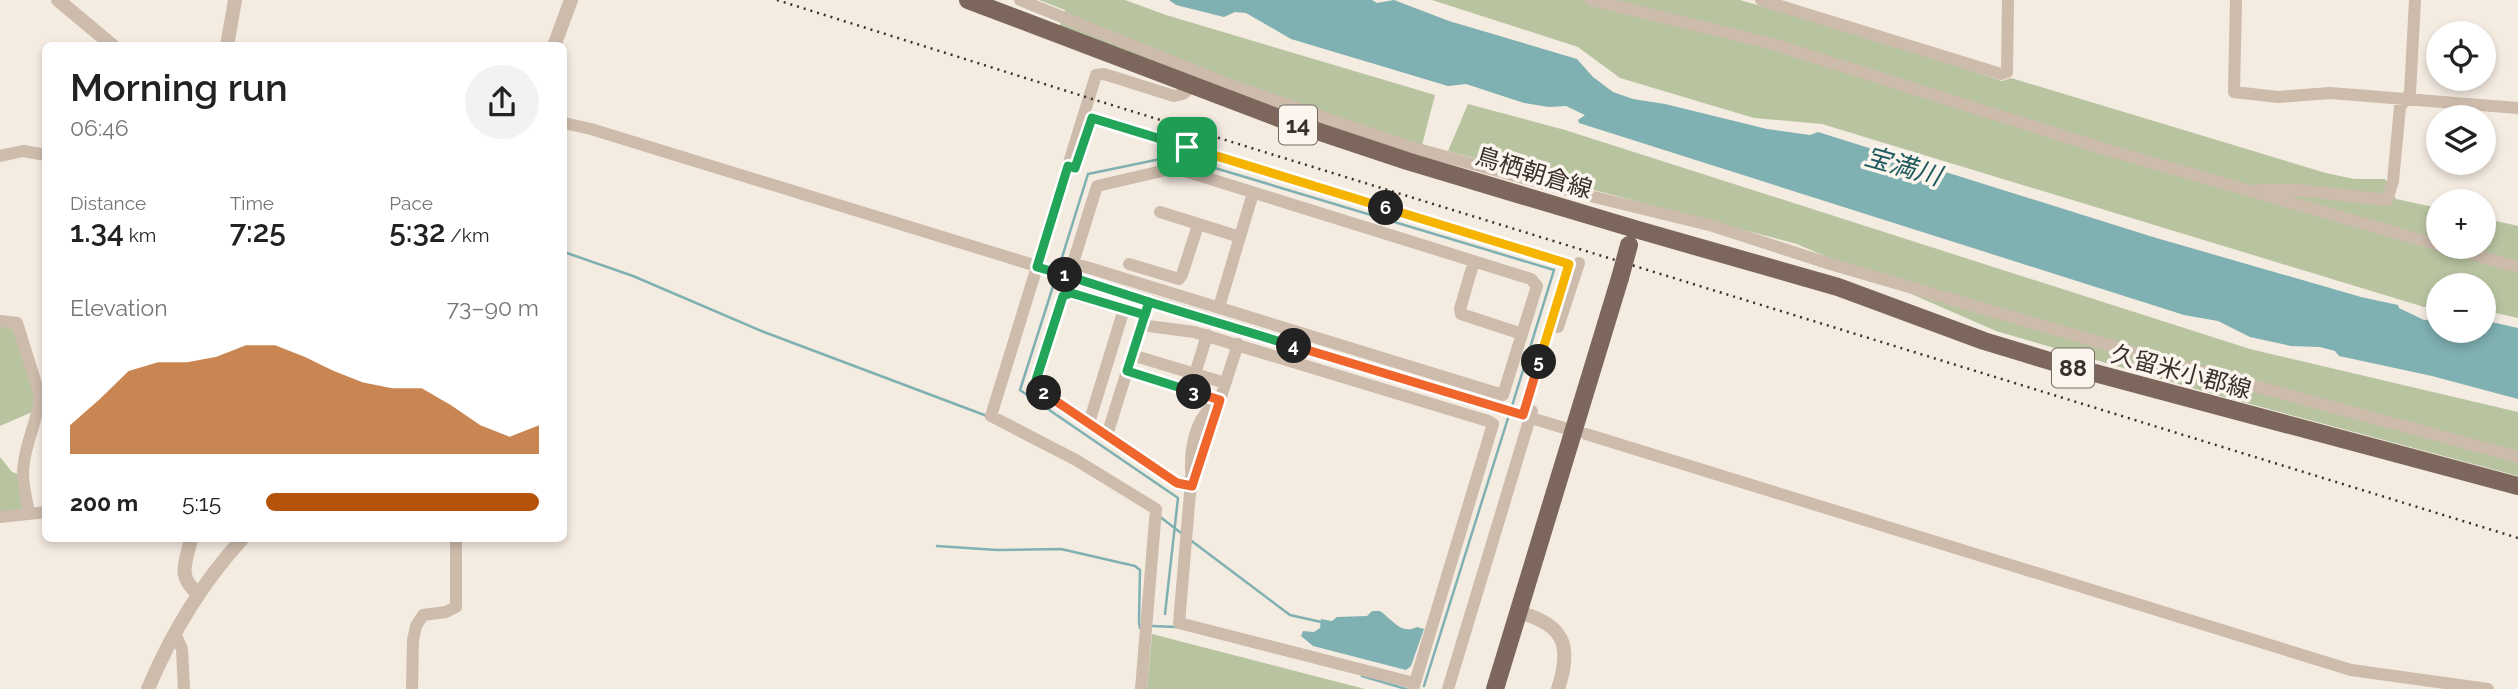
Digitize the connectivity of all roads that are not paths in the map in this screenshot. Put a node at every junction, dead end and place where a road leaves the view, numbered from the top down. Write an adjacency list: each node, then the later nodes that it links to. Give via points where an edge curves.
1 (58, 0): 11 (street)
2 (235, 0): 12 (street)
3 (571, 0): 13 (street)
4 (968, 0): 14 (main road, 鳥栖朝倉線 / 14)
5 (1020, 0): 54 (street, via 1233,86 1407,146 1713,226 2169,363)
6 (1591, 0): 21 (street, via 1773,44 2101,148)
7 (1761, 0): 8 (street, via 2001,74 2007,72)
8 (2008, 0)
9 (2236, 0): 15 (street, via 2234,92 2278,97 2330,93)
10 (2416, 0): 15 (street, via 2412,76)
11 (108, 42)
12 (229, 42)
13 (555, 42)
14 (1191, 86): 20 (street, via 1174,96 1096,75); 26 (main road, 鳥栖朝倉線 / 14)
15 (2406, 101): 16 (street); 21 (street, via 2400,107 2387,200 2283,188)
16 (2518, 108)
17 (567, 124): 33 (street)
18 (42, 154): 19 (street, via 23,151)
19 (0, 156)
20 (1072, 167): 28 (street); 33 (street); 49 (street, via 1092,118 1569,264)
21 (2247, 189): 27 (street)
22 (1253, 193): 25 (street); 30 (street); 35 (street, via 1175,168 1097,186 1073,263)
23 (1160, 212): 24 (street)
24 (1198, 225): 25 (street); 32 (street, via 1178,279)
25 (1240, 237): 37 (street)
26 (1632, 237): 56 (main road, 久留米小郡線 / 88, via 1838,287 2050,361); 64 (main road, bridge)
27 (2426, 241)
28 (1048, 259)
29 (2489, 259): 34 (street)
30 (1474, 261): 41 (street, via 1461,314); 41 (street, via 1536,282)
31 (1579, 263): 49 (street)
32 (1129, 264)
33 (1037, 267): 36 (street); 70 (street, via 991,416 1156,509)
34 (2518, 267)
35 (1154, 287): 36 (street); 37 (street)
36 (1149, 302): 39 (street); 49 (street)
37 (1219, 307): 41 (street, via 1503,395)
38 (1124, 309): 39 (street); 50 (street); 50 (street, via 1066,293 1036,380 1039,389)
39 (1143, 320): 42 (street); 44 (street)
40 (0, 322): 58 (street, via 17,323 40,396 23,463)
41 (1522, 334)
42 (1207, 335): 43 (street); 46 (street)
43 (1238, 344): 47 (street); 66 (street, via 1493,424)
44 (1132, 355): 45 (street); 46 (street)
45 (1127, 371): 48 (street); 53 (street)
46 (1195, 374): 47 (street)
47 (1225, 383): 48 (street)
48 (1220, 400): 55 (street)
49 (1526, 416): 51 (street); 71 (street)
50 (1089, 423): 53 (street)
51 (1564, 428)
52 (1586, 434): 74 (street, via 2351,670)
53 (1107, 435): 55 (street, via 1177,483)
54 (2518, 457)
55 (1192, 486): 66 (street, via 1179,623)
56 (2518, 486)
57 (42, 512): 58 (street)
58 (29, 513): 59 (street)
59 (0, 517)
60 (190, 542): 63 (street, via 184,573 187,585)
61 (240, 542): 63 (street)
62 (456, 542): 69 (street, via 456,607 423,615 416,626)
63 (199, 594): 65 (street)
64 (1518, 612): 72 (main road); 73 (street, via 1550,624 1560,636 1565,654)
65 (175, 633): 67 (street); 68 (street, via 182,649)
66 (1414, 686)
67 (148, 689)
68 (184, 689)
69 (412, 689)
70 (1141, 689)
71 (1448, 689)
72 (1495, 689)
73 (1558, 689)
74 (2488, 689)

